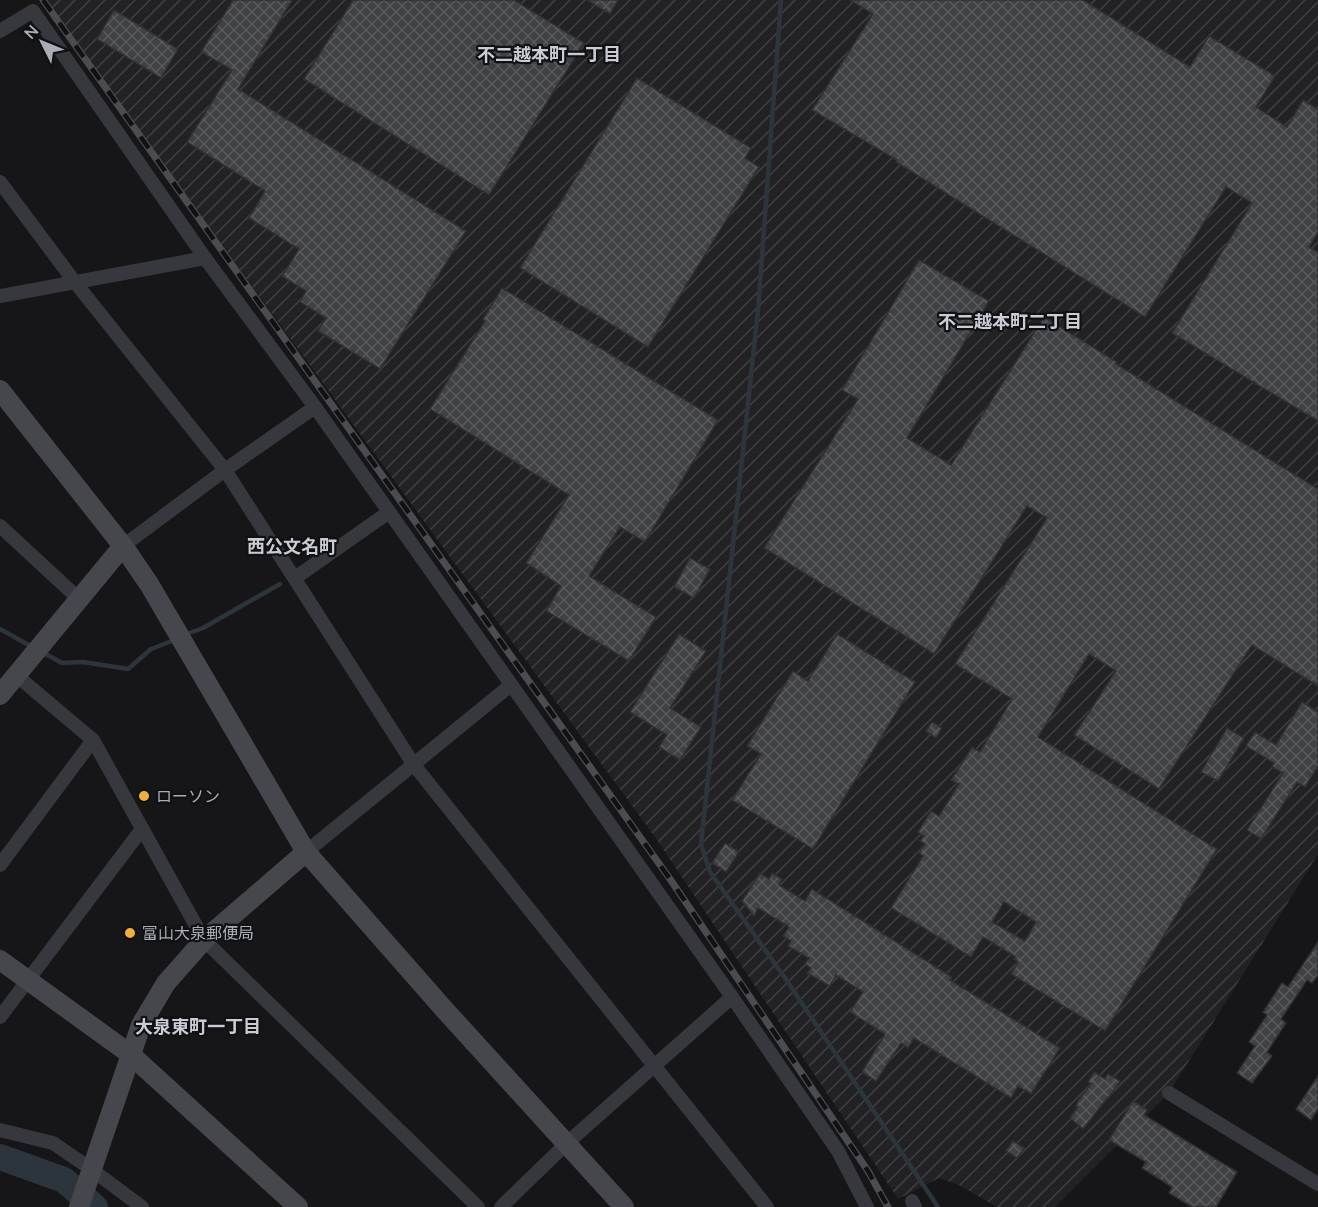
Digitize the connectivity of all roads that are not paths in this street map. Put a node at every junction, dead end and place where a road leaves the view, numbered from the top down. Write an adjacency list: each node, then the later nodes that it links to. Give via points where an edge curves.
1 (0, 31): 3 (street, via 33,11)
2 (0, 182): 4 (street)
3 (205, 258): 4 (street); 7 (street)
4 (74, 281): 5 (street); 8 (street)
5 (0, 296)
6 (0, 390): 11 (street)
7 (315, 407): 8 (street); 9 (street)
8 (225, 470): 11 (street); 12 (street)
9 (389, 512): 12 (street); 15 (street)
10 (0, 526): 13 (street)
11 (123, 546): 13 (street); 20 (street)
12 (295, 578): 18 (street)
13 (79, 599): 14 (street)
14 (16, 675): 16 (street); 17 (street)
15 (511, 685): 18 (street); 25 (street)
16 (0, 694)
17 (93, 740): 19 (street); 21 (street)
18 (414, 765): 20 (street); 28 (street)
19 (142, 830): 22 (street); 24 (street)
20 (306, 852): 22 (street); 31 (street)
21 (0, 865)
22 (204, 940): 27 (street, via 166,983 141,1025); 38 (street)
23 (0, 960): 24 (street)
24 (28, 980): 26 (street); 27 (street)
25 (732, 997): 28 (street); 41 (street, via 838,1151)
26 (0, 1017)
27 (130, 1054): 32 (street); 37 (street)
28 (654, 1066): 31 (street); 34 (street)
29 (1169, 1093): 33 (street)
30 (0, 1130): 32 (street, via 53,1143)
31 (566, 1144): 39 (street); 40 (street)
32 (90, 1172): 35 (street); 36 (street)
33 (1318, 1184)
34 (760, 1205)
35 (79, 1207)
36 (142, 1207)
37 (298, 1207)
38 (478, 1207)
39 (501, 1207)
40 (624, 1207)
41 (867, 1207)

